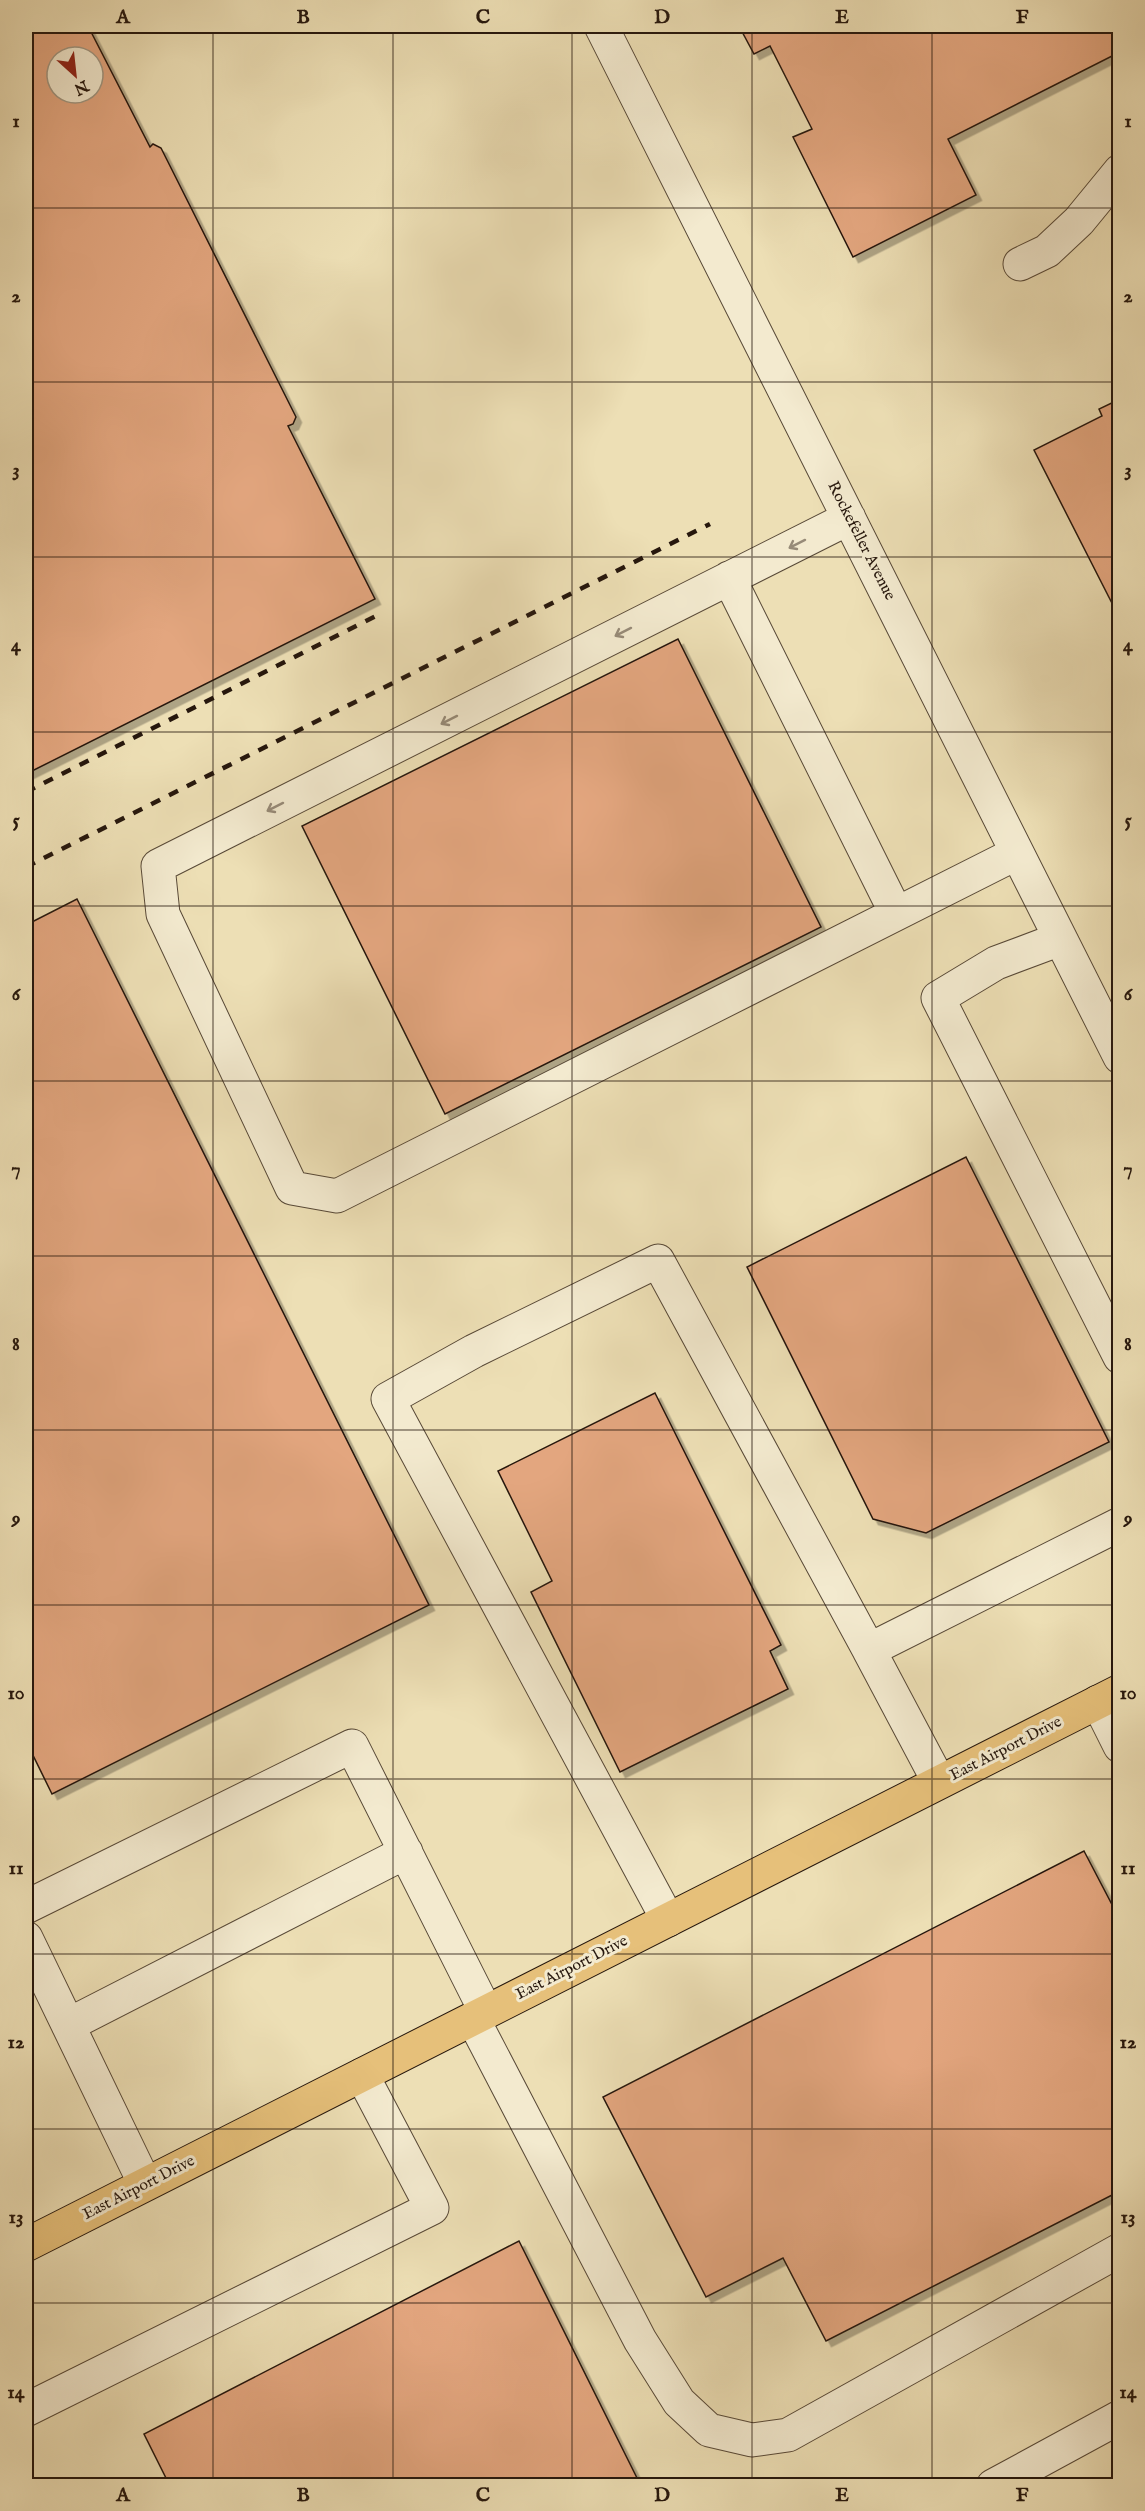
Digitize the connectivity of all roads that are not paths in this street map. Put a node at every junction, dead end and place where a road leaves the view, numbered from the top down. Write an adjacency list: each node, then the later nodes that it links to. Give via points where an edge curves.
1 (601, 26): 4 (street, Rockefeller Avenue)
2 (1119, 171): 3 (street, via 1079,221 1047,251)
3 (1020, 264)
4 (849, 518): 5 (street, one-way to 5); 6 (street, Rockefeller Avenue)
5 (729, 578): 7 (street); 7 (street, one-way to 7, via 158,866 163,914 292,1188 337,1196)
6 (1017, 853): 7 (street); 8 (street, Rockefeller Avenue)
7 (896, 913)
8 (1060, 939): 9 (street, Rockefeller Avenue); 10 (street, via 996,963 938,998)
9 (1119, 1058)
10 (1119, 1357)
11 (1119, 1524): 12 (street)
12 (869, 1650): 15 (street); 18 (street, via 658,1261 474,1351 388,1399)
13 (1109, 1697): 14 (street); 15 (main road, East Airport Drive)
14 (1119, 1746)
15 (939, 1782): 18 (main road, East Airport Drive)
16 (406, 1852): 17 (street, via 352,1746); 20 (street); 21 (street)
17 (26, 1907)
18 (668, 1920): 20 (main road, East Airport Drive)
19 (26, 1938): 21 (street)
20 (479, 2015): 22 (main road, East Airport Drive); 25 (street, via 640,2340 679,2402 709,2430 752,2440 788,2434)
21 (68, 2025): 23 (street)
22 (362, 2074): 23 (main road, East Airport Drive); 26 (street, via 432,2208)
23 (145, 2184): 24 (main road, East Airport Drive)
24 (26, 2244)
25 (1119, 2250)
26 (26, 2410)
27 (1119, 2417): 28 (street)
28 (993, 2486)

